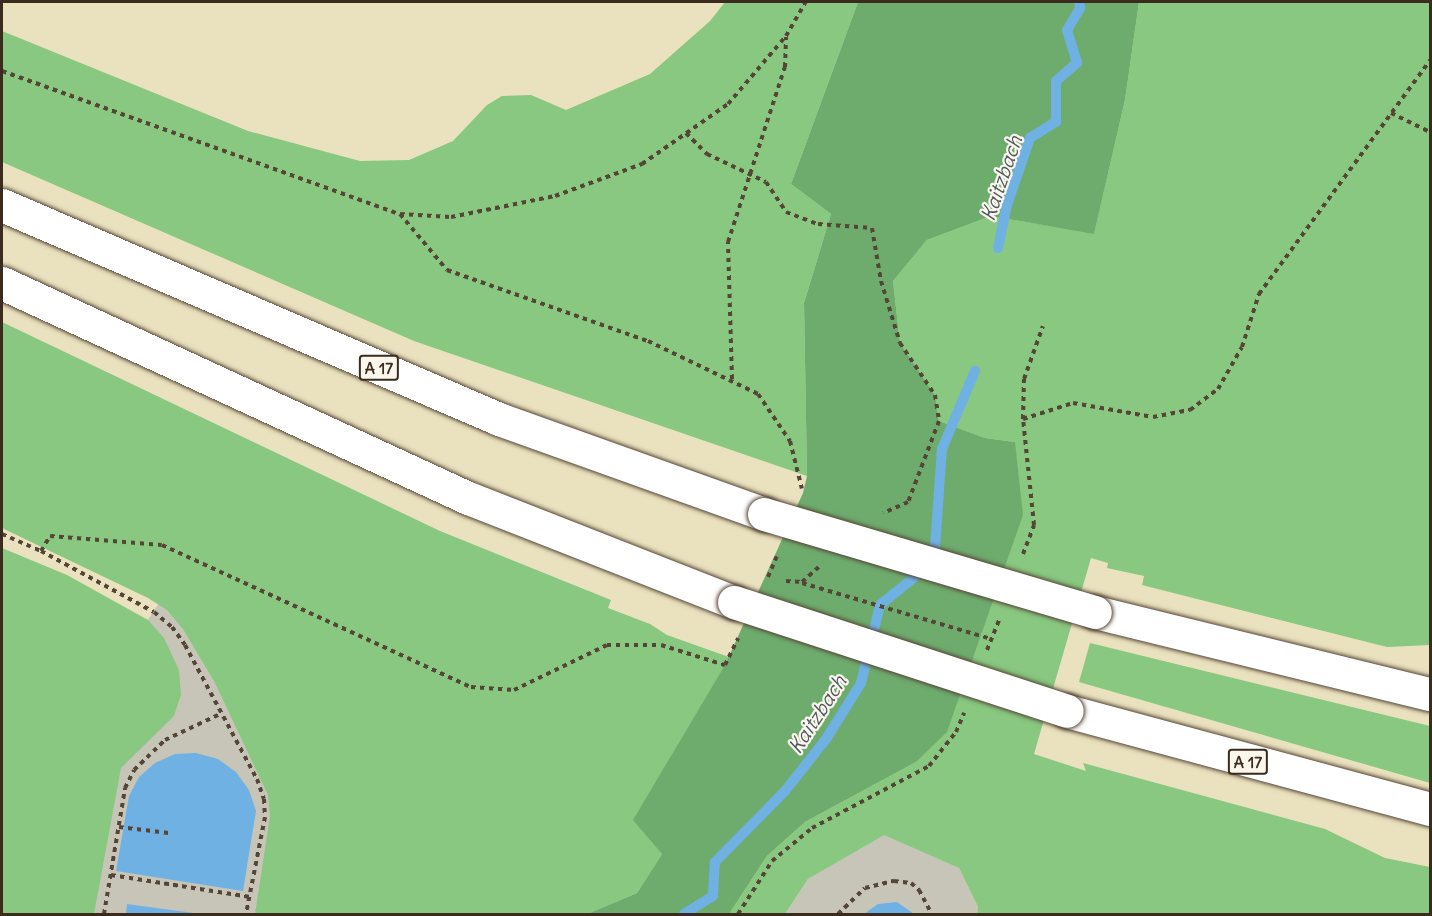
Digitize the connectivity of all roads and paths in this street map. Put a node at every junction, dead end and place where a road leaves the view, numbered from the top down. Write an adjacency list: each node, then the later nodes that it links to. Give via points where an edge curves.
1 (806, 2): 2 (path)
2 (786, 36): 7 (path, via 728,104); 8 (path, via 785,67)
3 (1431, 60): 5 (path)
4 (2, 71): 10 (path)
5 (1390, 113): 6 (path); 12 (path, via 1314,224 1259,294 1242,347 1218,388 1190,410 1153,417 1073,403 1023,419 1024,379)
6 (1431, 132)
7 (686, 133): 8 (path, via 707,154); 10 (path, via 642,164 555,196 451,217)
8 (748, 173): 13 (path, via 728,242); 15 (path, via 766,182 786,212 818,224 872,228 881,282 900,343 935,395 939,421)
9 (2, 205): 21 (highway, A 17, bridge, via 500,419 764,514 1095,612)
10 (400, 214): 13 (path, via 447,270 648,341)
11 (2, 283): 23 (highway, A 17, bridge, via 468,498 734,602 1067,711)
12 (1043, 326)
13 (732, 379): 14 (path, via 758,394 790,441)
14 (803, 493)
15 (908, 502)
16 (2, 534): 17 (path)
17 (42, 551): 20 (path, via 50,536 162,545 471,687 514,690 607,645 661,645); 22 (path, via 154,612 172,627)
18 (802, 582): 19 (path)
19 (992, 639)
20 (725, 665)
21 (1431, 694)
22 (222, 713): 24 (path, via 172,736 147,754 125,788); 27 (path, via 264,799 265,817)
23 (1431, 808)
24 (118, 827): 25 (path); 26 (path)
25 (169, 833)
26 (111, 875): 27 (path); 28 (path)
27 (250, 897): 29 (path)
28 (104, 915)
29 (246, 915)
30 (838, 915): 31 (path, via 865,888 894,881 911,883 919,890)
31 (932, 915)

